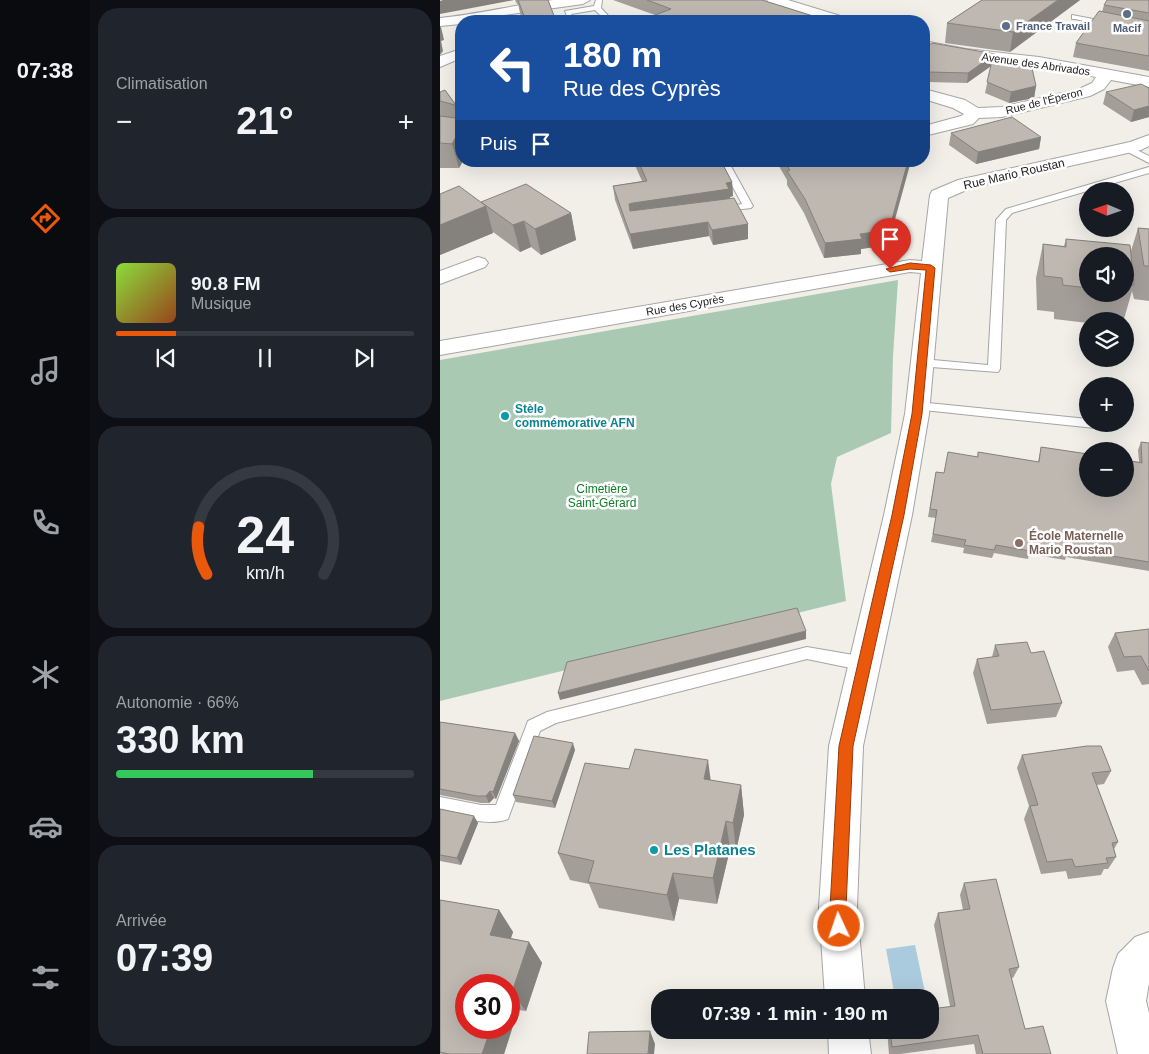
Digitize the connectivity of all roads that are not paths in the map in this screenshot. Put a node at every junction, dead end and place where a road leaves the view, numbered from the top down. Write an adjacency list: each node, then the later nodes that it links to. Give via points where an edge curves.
1 (583, 0): 4 (street)
2 (774, 0): 7 (street)
3 (598, 4): 5 (lane, via 567,12); 6 (lane)
4 (491, 15)
5 (569, 15)
6 (606, 15)
7 (823, 15)
8 (1075, 17): 11 (lane)
9 (455, 21): 10 (street)
10 (440, 22)
11 (1121, 26)
12 (930, 46): 15 (street, Avenue des Abrivados)
13 (455, 56): 14 (street)
14 (440, 62)
15 (1104, 74): 16 (street, Avenue des Abrivados); 18 (street, Rue de l'Éperon, via 1098,86 1084,93 1002,112)
16 (1149, 82)
17 (930, 96): 18 (street, Rue de l'Éperon, via 960,104)
18 (975, 113): 19 (street, Rue de l'Éperon, via 967,120)
19 (930, 129)
20 (1142, 149): 25 (street, Rue Mario Roustan, via 965,184 939,195)
21 (726, 167): 23 (lane, via 748,206)
22 (1149, 170): 28 (lane, via 1004,214 1001,220 994,369)
23 (710, 211)
24 (478, 263): 26 (street)
25 (931, 268): 27 (street, Rue des Cyprès, via 910,266); 28 (street, Rue Mario Roustan)
26 (440, 278)
27 (440, 348)
28 (922, 363): 29 (street, Rue Mario Roustan)
29 (918, 406): 30 (lane); 31 (street, Rue Mario Roustan, via 898,515)
30 (1079, 422)
31 (864, 664): 32 (lane, via 807,653 553,717 534,726 502,812 481,813); 34 (street, Rue Mario Roustan, via 846,746 838,908)
32 (440, 805)
33 (1149, 951): 37 (street, via 1132,968 1126,1001)
34 (844, 989)
35 (849, 1039): 36 (street)
36 (850, 1054)
37 (1139, 1054)

